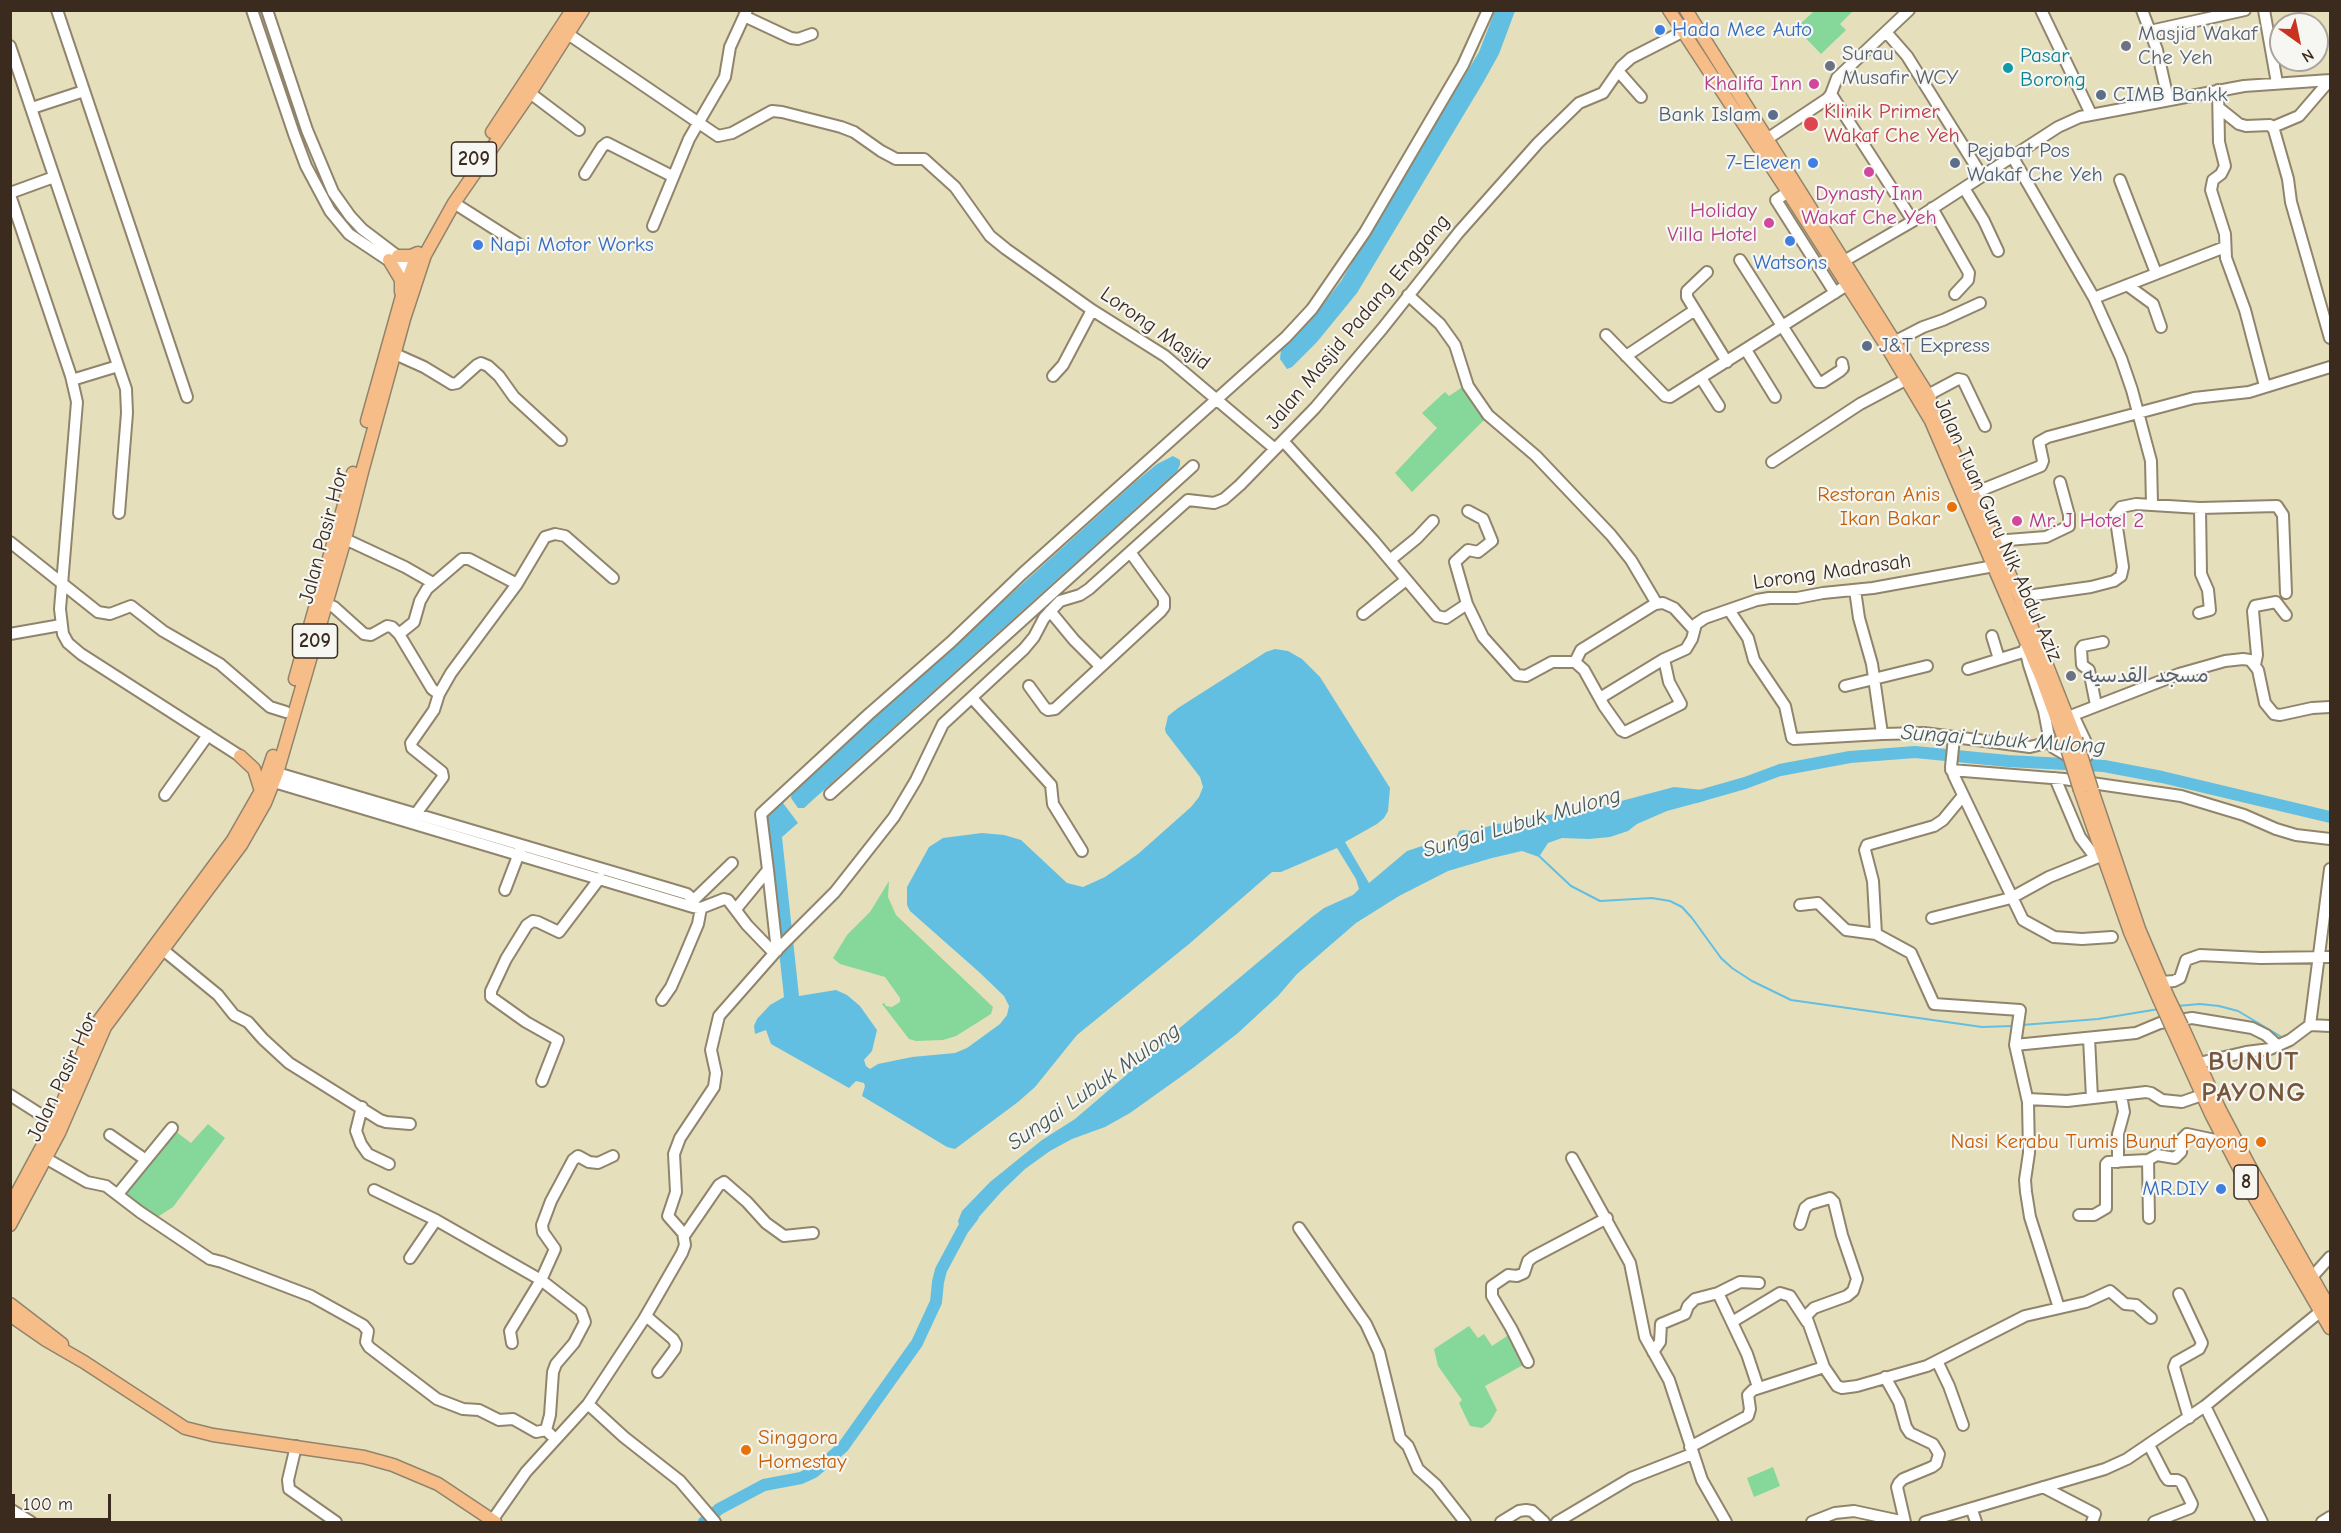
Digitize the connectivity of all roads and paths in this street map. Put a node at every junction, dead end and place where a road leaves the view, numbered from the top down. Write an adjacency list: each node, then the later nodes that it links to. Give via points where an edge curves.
1 (57, 10): 29 (street)
2 (252, 10): 22 (street)
3 (267, 10): 16 (street)
4 (572, 10): 59 (main road, Jalan Pasir Hor / 209, via 447,198)
5 (583, 10): 20 (main road, Jalan Pasir Hor / 209)
6 (1488, 10): 96 (street, via 1463,65 1339,272 1286,337)
7 (1669, 10): 18 (main road, Jalan Tuan Guru Nik Abdul Aziz / 8)
8 (1677, 10): 27 (main road)
9 (1909, 10): 19 (street)
10 (2042, 10): 36 (street)
11 (2142, 10): 17 (street)
12 (2245, 10): 17 (street)
13 (2264, 10): 26 (street)
14 (746, 13): 21 (street, via 791,38); 37 (street, via 730,47 725,77)
15 (1688, 14): 40 (main road, Jalan Tuan Guru Nik Abdul Aziz / 8)
16 (274, 31): 22 (street); 60 (street, via 307,130 333,192 350,216)
17 (2150, 31): 33 (street)
18 (1682, 32): 24 (street, Jalan Masjid Padang Enggang, via 1631,58); 27 (main road, Jalan Tuan Guru Nik Abdul Aziz / 8)
19 (1886, 32): 31 (street, via 1837,78); 44 (street, via 1907,56)
20 (568, 34): 30 (main road, Jalan Pasir Hor / 209); 37 (street)
21 (812, 34)
22 (260, 35): 60 (street, via 294,134 321,197 349,234)
23 (10, 46): 34 (street)
24 (1619, 72): 32 (street); 70 (street, Jalan Masjid Padang Enggang, via 1603,93 1579,103 1538,143)
25 (2330, 80): 26 (street); 38 (street, via 2299,116)
26 (2277, 82): 28 (street)
27 (1718, 83): 48 (main road, Jalan Tuan Guru Nik Abdul Aziz / 8)
28 (2218, 90): 33 (street); 35 (street)
29 (84, 91): 34 (street); 94 (street)
30 (530, 93): 39 (street); 50 (main road, Jalan Pasir Hor / 209)
31 (1831, 94): 40 (street); 53 (street)
32 (1641, 98)
33 (2168, 99): 36 (street)
34 (32, 108): 45 (street)
35 (2218, 108): 38 (street, via 2246,126); 57 (street, via 2219,142 2225,166 2213,180 2211,190 2225,234)
36 (2091, 114): 41 (street, via 2058,127)
37 (697, 123): 43 (street); 74 (street, Lorong Masjid, via 724,136 772,111 782,112 841,126 889,157 924,159 955,187 985,229 1006,249)
38 (2273, 127): 79 (street)
39 (579, 130)
40 (1767, 139): 62 (main road, Jalan Tuan Guru Nik Abdul Aziz / 8)
41 (2012, 156): 44 (street); 72 (street)
42 (585, 174): 43 (street, via 607,143)
43 (672, 176): 54 (street)
44 (1982, 176): 47 (street)
45 (54, 177): 49 (street); 86 (street)
46 (2120, 180): 65 (street)
47 (1964, 188): 51 (street); 58 (street)
48 (1788, 192): 52 (main road, Jalan Tuan Guru Nik Abdul Aziz / 8); 55 (street, via 1776,200)
49 (10, 194): 91 (street)
50 (454, 203): 56 (street); 82 (main road, Jalan Pasir Hor / 209, via 425,255)
51 (1932, 208): 53 (street); 69 (street, via 1969,273 1968,280)
52 (1806, 220): 55 (street); 66 (main road, Jalan Tuan Guru Nik Abdul Aziz / 8)
53 (1913, 221): 62 (street)
54 (653, 226)
55 (1793, 228): 68 (street)
56 (520, 245)
57 (2225, 247): 65 (street); 92 (street)
58 (1998, 251)
59 (418, 253): 60 (main road); 63 (main road, Jalan Pasir Hor / 209)
60 (393, 258): 63 (street); 71 (main road)
61 (1740, 261): 76 (street)
62 (1844, 261): 80 (main road, Jalan Tuan Guru Nik Abdul Aziz / 8)
63 (411, 270): 71 (main road, Jalan Pasir Hor / 209)
64 (1707, 272): 75 (street, via 1687,291)
65 (2156, 273): 67 (street)
66 (1847, 285): 68 (street); 90 (main road, Jalan Tuan Guru Nik Abdul Aziz / 8)
67 (2127, 285): 72 (street); 77 (street, via 2153,304)
68 (1835, 293): 76 (street)
69 (1955, 294)
70 (1408, 295): 101 (street, Jalan Masjid Padang Enggang, via 1350,368); 127 (street, via 1451,338 1468,386 1488,415 1536,456 1611,535)
71 (402, 296): 156 (main road, Jalan Pasir Hor / 209)
72 (2094, 298): 98 (street, via 2124,367)
73 (1980, 303): 80 (street)
74 (1092, 309): 88 (street, via 1064,365); 96 (street, Lorong Masjid, via 1145,342)
75 (1695, 310): 83 (street); 84 (street)
76 (1782, 326): 81 (street); 85 (street, via 1818,382 1840,371)
77 (2161, 327)
78 (1606, 335): 83 (street)
79 (2331, 338)
80 (1894, 342): 93 (main road, Jalan Tuan Guru Nik Abdul Aziz / 8)
81 (1746, 350): 84 (street); 95 (street)
82 (395, 354): 100 (street, via 452,384 481,363 488,366); 111 (main road, Jalan Pasir Hor / 209)
83 (1626, 356): 89 (street, via 1666,397)
84 (1727, 362): 89 (street)
85 (1842, 363)
86 (118, 366): 91 (street); 109 (street, via 126,388 127,413)
87 (2331, 367): 92 (street)
88 (1053, 376)
89 (1701, 378): 97 (street)
90 (1907, 379): 102 (street, via 1860,404); 116 (main road, Jalan Tuan Guru Nik Abdul Aziz / 8, via 1943,446)
91 (72, 380): 119 (street, via 77,402)
92 (2265, 386): 98 (street, via 2240,394 2194,398)
93 (1928, 395): 99 (street, via 1963,380); 105 (main road, Jalan Tuan Guru Nik Abdul Aziz / 8)
94 (188, 397)
95 (1775, 397)
96 (1217, 398): 101 (street, Lorong Masjid); 180 (street, via 760,814)
97 (1719, 406)
98 (2138, 413): 105 (street, via 2042,440 2041,466); 106 (street, via 2151,461)
99 (1985, 426)
100 (561, 440)
101 (1280, 445): 114 (street, Jalan Masjid Padang Enggang, via 1224,499 1214,503 1188,500); 115 (street, Lorong Masjid)
102 (1772, 462)
103 (1193, 466): 170 (street)
104 (2060, 482): 112 (street, via 2069,526 2046,537)
105 (1974, 494): 112 (main road, Jalan Tuan Guru Nik Abdul Aziz / 8)
106 (2152, 504): 107 (street); 124 (street, via 2128,504 2115,514 2123,567 2121,576 2114,581)
107 (2200, 508): 123 (street, via 2280,508); 131 (street, via 2201,573 2210,610)
108 (1468, 511): 126 (street, via 1483,519 1492,541 1479,552 1468,550 1455,562)
109 (119, 513)
110 (1433, 521): 115 (street)
111 (345, 539): 120 (street); 125 (main road, Jalan Pasir Hor / 209)
112 (1995, 541): 124 (main road, Jalan Tuan Guru Nik Abdul Aziz / 8)
113 (10, 542): 119 (street)
114 (1130, 552): 129 (street, Jalan Masjid Padang Enggang, via 1083,594 1064,599); 145 (street, via 1164,599 1164,607)
115 (1389, 560): 118 (street, Lorong Masjid)
116 (1994, 566): 122 (street, Lorong Madrasah); 138 (main road, Jalan Tuan Guru Nik Abdul Aziz / 8)
117 (613, 578): 121 (street, via 565,536 555,534 545,537)
118 (1406, 580): 126 (street, Lorong Masjid, via 1440,618); 130 (street)
119 (62, 582): 133 (street); 156 (street, via 98,612 110,614 131,606 163,631 220,664 270,707)
120 (433, 583): 121 (street, via 465,558); 136 (street, via 420,601 414,622)
121 (517, 584): 151 (street)
122 (1855, 590): 128 (street, Lorong Madrasah, via 1797,598 1768,597); 148 (street)
123 (2286, 593)
124 (2020, 597): 157 (main road, Jalan Tuan Guru Nik Abdul Aziz / 8)
125 (326, 604): 136 (street, via 364,634 387,626); 166 (main road, Jalan Pasir Hor / 209)
126 (1467, 604): 143 (street, via 1483,637 1516,675 1526,676 1552,662)
127 (1658, 604): 134 (street, via 1679,612); 143 (street, via 1589,644 1577,654)
128 (1729, 610): 134 (street, Lorong Madrasah, via 1705,618); 158 (street, via 1748,638 1754,660 1785,706 1792,738)
129 (1050, 611): 145 (street); 152 (street, Jalan Masjid Padang Enggang, via 1030,643)
130 (1363, 614)
131 (2199, 614)
132 (2286, 615): 144 (street, via 2276,602 2254,606)
133 (61, 625): 135 (street); 159 (street, via 73,648)
134 (1694, 630): 141 (street, Lorong Madrasah, via 1686,649)
135 (10, 634)
136 (399, 634): 151 (street, via 432,689)
137 (1992, 636): 142 (street)
138 (2024, 636): 140 (street); 160 (main road, Jalan Tuan Guru Nik Abdul Aziz / 8)
139 (2103, 642): 154 (street, via 2081,649 2082,665 2089,670)
140 (2026, 651): 142 (street); 162 (street)
141 (1664, 659): 153 (street, Lorong Madrasah); 153 (street, via 1680,704 1625,732)
142 (1999, 659): 147 (street)
143 (1575, 662): 153 (street)
144 (2256, 665): 154 (street, via 2243,659 2225,662 2179,674); 155 (street, via 2265,703 2274,714)
145 (1100, 666): 149 (street, via 1056,709 1045,708)
146 (1927, 666): 148 (street)
147 (1968, 669)
148 (1874, 678): 150 (street); 158 (street)
149 (1029, 686)
150 (1845, 686)
151 (439, 694): 173 (street, via 434,710 411,743 442,772 442,777)
152 (972, 698): 176 (street, via 1052,785 1053,804); 191 (street, Jalan Masjid Padang Enggang, via 943,724 894,816 835,892)
153 (1600, 698)
154 (2096, 705): 157 (street)
155 (2331, 707)
156 (286, 712): 164 (main road, Jalan Pasir Hor / 209)
157 (2071, 716): 160 (main road, Jalan Tuan Guru Nik Abdul Aziz / 8); 162 (street, via 2090,754 2066,755)
158 (1882, 734): 161 (street, via 1923,733)
159 (208, 735): 163 (street); 171 (street)
160 (2070, 739): 168 (main road, Jalan Tuan Guru Nik Abdul Aziz / 8, bridge)
161 (1954, 741): 162 (street, via 2030,747); 165 (street)
162 (2050, 742)
163 (240, 756): 164 (main road, via 260,763); 169 (main road, via 257,775)
164 (273, 756): 169 (main road, Jalan Pasir Hor / 209)
165 (1951, 768): 167 (street); 172 (street)
166 (275, 777): 173 (street); 175 (street); 190 (main road, Jalan Pasir Hor / 209, via 241,845)
167 (2055, 778): 174 (street, via 2181,796 2296,835); 177 (street, via 2080,837 2092,853)
168 (2086, 790): 177 (main road, Jalan Tuan Guru Nik Abdul Aziz / 8); 194 (main road, Jalan Tuan Guru Nik Abdul Aziz / 8)
169 (261, 791): 211 (main road, Jalan Pasir Hor / 209, via 233,840 98,1022)
170 (830, 794)
171 (165, 795)
172 (1962, 797): 183 (street); 188 (street, via 1934,826 1867,845)
173 (416, 815): 175 (street)
174 (2331, 839)
175 (521, 850): 181 (street); 182 (street); 184 (street, via 687,894)
176 (1082, 851)
177 (2101, 855): 183 (street); 195 (main road, Jalan Tuan Guru Nik Abdul Aziz / 8, via 2130,933)
178 (732, 863): 184 (street)
179 (2331, 869): 192 (street)
180 (768, 870): 186 (street); 191 (street)
181 (600, 878): 184 (street); 204 (street, via 560,932 538,922 527,925 491,991 491,997 558,1040)
182 (505, 890)
183 (2011, 898): 187 (street); 189 (street, via 2023,920 2054,937)
184 (696, 905): 186 (street, via 723,899); 196 (street, via 698,924)
185 (1800, 905): 188 (street, via 1818,903 1846,930)
186 (736, 909): 191 (street, via 747,925)
187 (1932, 918)
188 (1876, 934): 201 (street, via 1912,954 1934,1004 2020,1010)
189 (2112, 937)
190 (162, 949): 210 (street, via 290,1063); 218 (main road, Jalan Pasir Hor / 209, via 105,1027)
191 (776, 951): 236 (street, Jalan Masjid Padang Enggang, via 719,1016 711,1050 716,1073 714,1087 676,1147 676,1192 668,1216)
192 (2317, 957): 193 (street); 194 (street, via 2200,955 2186,960 2180,978); 197 (street)
193 (2331, 957)
194 (2162, 982): 195 (main road, Jalan Tuan Guru Nik Abdul Aziz / 8)
195 (2163, 997): 199 (main road, Jalan Tuan Guru Nik Abdul Aziz / 8, bridge)
196 (662, 1000)
197 (2310, 1024): 198 (street); 202 (street)
198 (2331, 1026)
199 (2177, 1028): 203 (main road, Jalan Tuan Guru Nik Abdul Aziz / 8); 207 (main road, Jalan Tuan Guru Nik Abdul Aziz / 8)
200 (2089, 1038): 201 (street); 202 (street, via 2142,1032 2160,1023 2192,1018 2252,1028); 208 (street)
201 (2015, 1045): 209 (street)
202 (2278, 1046): 203 (street)
203 (2199, 1063): 224 (main road, Jalan Tuan Guru Nik Abdul Aziz / 8)
204 (542, 1081)
205 (10, 1095): 211 (street)
206 (2121, 1095): 207 (street, via 2151,1092 2162,1100 2182,1102); 208 (street); 221 (street, via 2124,1112 2118,1134)
207 (2202, 1095): 215 (main road, Jalan Tuan Guru Nik Abdul Aziz / 8)
208 (2092, 1098): 209 (street)
209 (2028, 1099): 245 (street, via 2025,1180 2030,1217)
210 (362, 1107): 212 (street, via 386,1122); 222 (street, via 356,1131 361,1144 368,1154)
211 (54, 1124): 226 (main road, Jalan Pasir Hor / 209)
212 (410, 1124)
213 (172, 1128): 219 (street)
214 (110, 1135): 219 (street)
215 (2224, 1138): 220 (street, via 2187,1134 2178,1156 2157,1155); 227 (main road, Jalan Tuan Guru Nik Abdul Aziz / 8)
216 (613, 1156): 240 (street, via 598,1163 578,1156 573,1160 542,1225 555,1249)
217 (1572, 1158): 229 (street)
218 (47, 1159): 225 (street); 233 (main road, Jalan Pasir Hor / 209)
219 (146, 1160): 225 (street)
220 (2148, 1160): 221 (street); 230 (street)
221 (2118, 1162): 228 (street, via 2106,1164 2106,1208 2094,1215)
222 (389, 1164)
223 (374, 1190): 231 (street)
224 (2264, 1192): 227 (main road, via 2259,1198); 239 (main road, Jalan Tuan Guru Nik Abdul Aziz / 8)
225 (118, 1194): 266 (street, via 210,1259 311,1296 363,1325 368,1331 369,1347 437,1399 498,1420 513,1419 536,1432)
226 (10, 1206)
227 (2261, 1206): 246 (main road, Jalan Tuan Guru Nik Abdul Aziz / 8)
228 (2079, 1215)
229 (1607, 1218): 254 (street, via 1630,1263 1645,1337); 257 (street, via 1533,1257 1524,1273 1508,1275 1492,1286 1492,1296)
230 (2149, 1218)
231 (436, 1220): 238 (street); 240 (street)
232 (1800, 1224): 251 (street, via 1810,1203 1830,1198 1857,1279 1853,1291 1838,1301 1814,1308 1806,1316)
233 (10, 1225)
234 (1299, 1228): 279 (street, via 1366,1324 1379,1352 1400,1438 1418,1469)
235 (813, 1233): 236 (street, via 784,1236 724,1182)
236 (684, 1236): 248 (street, via 682,1253)
237 (2331, 1257): 239 (street)
238 (410, 1258)
239 (2313, 1276): 246 (main road, Jalan Tuan Guru Nik Abdul Aziz / 8)
240 (541, 1280): 253 (street, via 510,1331); 266 (street, via 581,1311 585,1322 553,1372)
241 (1759, 1283): 242 (street, via 1740,1282)
242 (1718, 1293): 250 (street); 254 (street, via 1695,1299 1685,1314 1664,1321 1659,1327 1660,1342)
243 (2179, 1294): 264 (street, via 2202,1343 2174,1367)
244 (10, 1304): 256 (main road)
245 (2059, 1308): 249 (street, via 2110,1291); 255 (street, via 2025,1316)
246 (2326, 1310): 252 (main road, Jalan Tuan Guru Nik Abdul Aziz / 8); 263 (street)
247 (10, 1315): 256 (main road)
248 (646, 1316): 259 (street, via 676,1344); 262 (street)
249 (2151, 1318)
250 (1732, 1322): 251 (street, via 1780,1293 1790,1296); 261 (street)
251 (1807, 1322): 258 (street)
252 (2331, 1328)
253 (512, 1343)
254 (1653, 1352): 270 (street, via 1669,1380)
255 (1937, 1361): 260 (street); 265 (street)
256 (84, 1362): 269 (main road, via 185,1428)
257 (1528, 1362)
258 (1824, 1367): 260 (street, via 1832,1382 1842,1388); 261 (street)
259 (658, 1372)
260 (1885, 1377): 285 (street, via 1910,1433 1933,1444 1939,1454 1936,1464 1903,1479 1897,1487)
261 (1758, 1387): 270 (street, via 1748,1395 1748,1416)
262 (588, 1404): 267 (street); 278 (street, via 680,1481)
263 (2205, 1406): 264 (street); 290 (street)
264 (2189, 1418): 268 (street)
265 (1963, 1425)
266 (546, 1430): 267 (street)
267 (556, 1439): 277 (street, via 526,1472)
268 (2149, 1445): 271 (street, via 2104,1469); 289 (street, via 2165,1476 2181,1482 2192,1504)
269 (296, 1446): 276 (street, via 289,1489); 277 (main road, via 364,1457 416,1473)
270 (1691, 1450): 282 (street, via 1631,1478); 283 (street, via 1710,1498)
271 (2043, 1487): 273 (street); 288 (street, via 2095,1514)
272 (10, 1509): 275 (street)
273 (1972, 1510): 286 (street); 287 (street)
274 (2331, 1517): 291 (street)
275 (32, 1522)
276 (336, 1522)
277 (493, 1522)
278 (715, 1522)
279 (1466, 1522)
280 (1501, 1522): 281 (street, via 1526,1510)
281 (1544, 1522)
282 (1557, 1522)
283 (1726, 1522)
284 (1812, 1522): 285 (street, via 1845,1511)
285 (1905, 1522)
286 (1925, 1522)
287 (1976, 1522)
288 (2092, 1522)
289 (2154, 1522)
290 (2262, 1522)
291 (2322, 1522)

